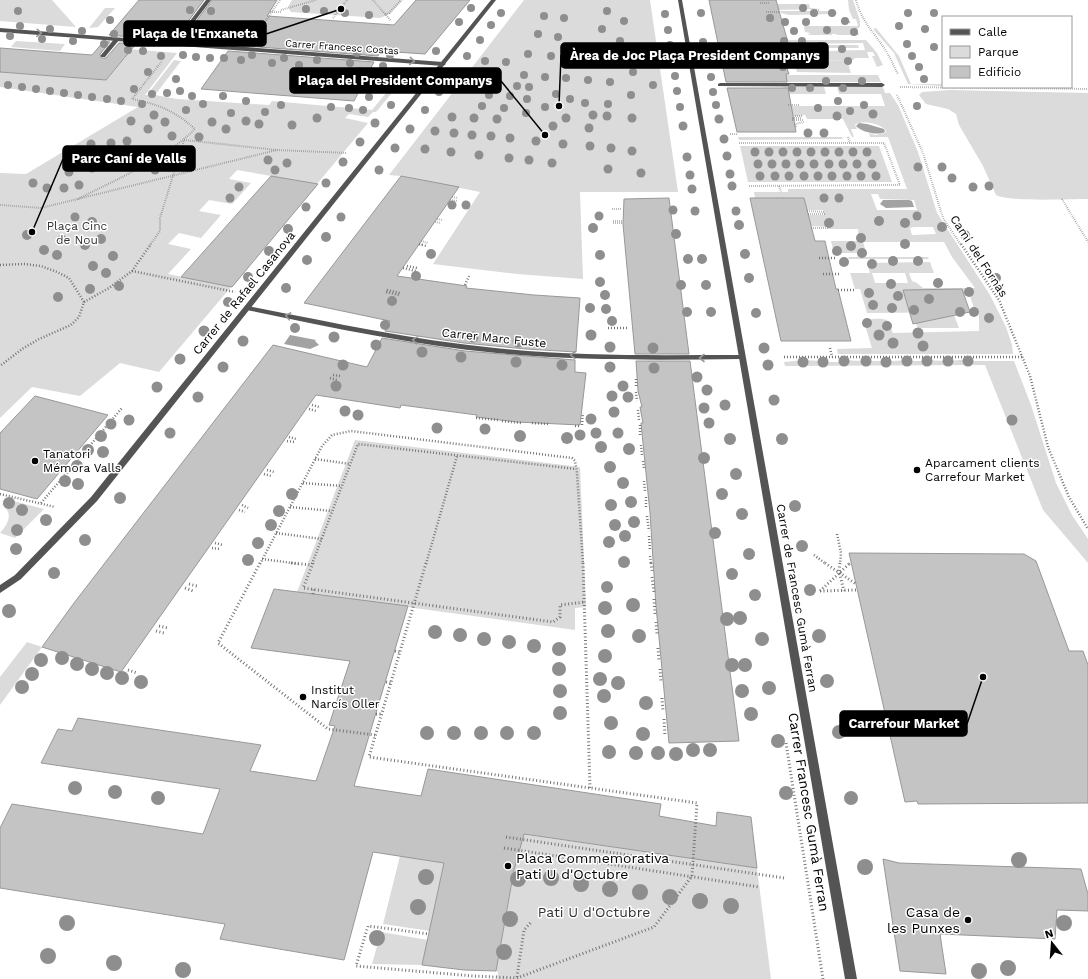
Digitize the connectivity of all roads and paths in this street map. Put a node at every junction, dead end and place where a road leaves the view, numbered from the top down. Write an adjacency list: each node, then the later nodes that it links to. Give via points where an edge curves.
1 (209, 0): 23 (street)
2 (280, 0): 15 (path)
3 (316, 0): 15 (path)
4 (347, 0): 18 (path)
5 (373, 0): 17 (path)
6 (401, 0): 17 (path)
7 (494, 0): 30 (street, Carrer de Rafael Casanova)
8 (680, 0): 101 (street, Carrer de Francesc Gumà Ferran)
9 (856, 0): 33 (path, via 866,25 886,51)
10 (762, 2): 11 (path)
11 (769, 2)
12 (772, 10): 16 (path, via 765,11)
13 (816, 10): 14 (path)
14 (820, 10)
15 (271, 12): 21 (path)
16 (779, 12)
17 (385, 14): 19 (path)
18 (333, 18)
19 (391, 22)
20 (0, 30): 22 (street, Carrer Francesc Costas, one-way to 22)
21 (256, 35)
22 (117, 39): 23 (street, Carrer Francesc Costas); 26 (street)
23 (176, 43): 30 (street, Carrer Francesc Costas, one-way to 30)
24 (774, 51): 25 (path)
25 (792, 51)
26 (103, 56)
27 (164, 58): 50 (path, via 132,100 143,101 184,118 195,129)
28 (778, 60): 31 (path)
29 (782, 60): 32 (path)
30 (443, 64): 97 (street, Carrer de Rafael Casanova)
31 (779, 64)
32 (783, 64)
33 (899, 76)
34 (720, 85): 35 (street)
35 (882, 85)
36 (893, 87): 37 (path)
37 (942, 88)
38 (990, 88): 39 (path)
39 (1088, 89)
40 (897, 94): 104 (path, Camí del Fornàs, via 930,173 937,205 999,300)
41 (788, 105): 42 (path)
42 (799, 106)
43 (795, 116): 45 (path)
44 (792, 119): 45 (path)
45 (803, 119): 46 (path, via 795,124)
46 (796, 127)
47 (730, 134): 48 (path)
48 (737, 134)
49 (848, 137): 52 (path)
50 (184, 140): 53 (path); 55 (path); 62 (path, via 138,168 85,196)
51 (739, 143): 52 (path)
52 (850, 143): 57 (path, via 884,143 900,185)
53 (277, 150): 54 (path); 55 (path)
54 (343, 152)
55 (172, 175): 62 (path); 86 (path, via 160,218 160,231)
56 (748, 186): 57 (path)
57 (779, 186): 58 (path)
58 (781, 192)
59 (452, 197): 61 (path, via 457,200)
60 (1062, 199): 77 (path)
61 (450, 200)
62 (66, 203): 63 (path, via 41,208)
63 (0, 205)
64 (612, 209): 65 (path)
65 (622, 209)
66 (808, 212): 67 (path)
67 (824, 213)
68 (437, 219): 69 (path)
69 (443, 220)
70 (435, 222): 73 (path)
71 (613, 222): 72 (path)
72 (623, 222)
73 (441, 223)
74 (811, 228): 75 (path)
75 (828, 228)
76 (421, 241): 78 (path)
77 (1088, 242)
78 (428, 243)
79 (419, 244): 80 (path)
80 (426, 246)
81 (819, 258): 82 (path)
82 (835, 258)
83 (0, 265): 96 (path, via 41,266 57,272 69,278)
84 (407, 266): 85 (path, via 416,270)
85 (403, 268)
86 (132, 271): 94 (path); 96 (path)
87 (470, 274): 90 (path)
88 (823, 274): 89 (path)
89 (839, 274)
90 (465, 285)
91 (838, 290): 92 (path)
92 (854, 290)
93 (386, 291): 95 (path)
94 (235, 292)
95 (399, 294)
96 (84, 302): 105 (path, via 79,316 71,325 39,339)
97 (248, 308): 101 (street, Carrer Marc Fuste, one-way to 97, via 633,358 463,348 387,336); 187 (street, Carrer de Rafael Casanova, via 94,499 18,577)
98 (608, 328): 99 (path)
99 (628, 328)
100 (830, 348): 103 (path)
101 (741, 357): 232 (street, Carrer de Francesc Gumà Ferran)
102 (784, 357): 103 (path)
103 (832, 357): 104 (path)
104 (1023, 357): 163 (path, Camí del Fornàs, via 1048,447 1069,497)
105 (0, 366)
106 (333, 375): 107 (path)
107 (340, 376)
108 (330, 378): 110 (path)
109 (636, 379): 111 (path)
110 (337, 380)
111 (636, 387)
112 (636, 392): 113 (path)
113 (637, 401)
114 (312, 405): 115 (path)
115 (319, 407)
116 (122, 408): 153 (path)
117 (309, 409): 119 (path)
118 (638, 410): 123 (path)
119 (316, 411)
120 (583, 413): 129 (path, via 581,426)
121 (476, 418): 122 (path)
122 (498, 420)
123 (639, 420)
124 (502, 421): 125 (path)
125 (522, 422)
126 (532, 424): 127 (path)
127 (549, 424)
128 (640, 425): 130 (path)
129 (575, 426)
130 (640, 435)
131 (289, 437): 132 (path)
132 (296, 439)
133 (286, 441): 134 (path)
134 (294, 442)
135 (641, 445): 136 (path)
136 (642, 455)
137 (457, 456): 140 (path, via 358,444); 142 (path); 195 (path)
138 (315, 460): 140 (path); 142 (path, via 322,446 332,435 351,431 572,458); 148 (path)
139 (642, 461): 141 (path)
140 (350, 464): 149 (path)
141 (644, 468)
142 (576, 469): 194 (path)
143 (267, 470): 144 (path)
144 (274, 472)
145 (264, 474): 146 (path)
146 (271, 476)
147 (644, 481): 150 (path)
148 (303, 483): 149 (path); 156 (path)
149 (342, 486): 160 (path)
150 (645, 491)
151 (0, 494): 153 (path)
152 (646, 497): 158 (path)
153 (42, 503): 155 (path)
154 (242, 506): 157 (path)
155 (55, 507)
156 (290, 507): 160 (path); 165 (path)
157 (248, 508)
158 (646, 508)
159 (239, 510): 161 (path)
160 (332, 511): 168 (path)
161 (245, 512)
162 (647, 516): 164 (path)
163 (1088, 529)
164 (649, 531)
165 (276, 533): 168 (path); 176 (path)
166 (837, 534): 180 (path, via 841,553)
167 (649, 536): 173 (path)
168 (322, 539): 178 (path)
169 (215, 543): 170 (path)
170 (223, 545)
171 (212, 548): 172 (path)
172 (220, 549)
173 (650, 550)
174 (814, 555): 180 (path)
175 (650, 556): 179 (path)
176 (262, 559): 178 (path); 218 (path, via 218,643 328,729)
177 (851, 562): 180 (path)
178 (312, 565): 186 (path, via 303,588)
179 (652, 571)
180 (839, 572): 183 (path); 190 (path); 190 (path, via 820,591)
181 (652, 577): 191 (path)
182 (189, 584): 184 (path)
183 (856, 584)
184 (197, 586)
185 (185, 588): 188 (path)
186 (314, 589): 192 (path); 195 (path)
187 (0, 590)
188 (194, 590)
189 (857, 590): 190 (path)
190 (844, 591)
191 (654, 592)
192 (313, 594)
193 (654, 600): 196 (path)
194 (585, 602): 195 (path, via 560,605 560,617 552,622); 221 (path)
195 (413, 603): 205 (path)
196 (655, 614)
197 (656, 622): 202 (path)
198 (159, 626): 199 (path)
199 (168, 628)
200 (156, 631): 201 (path)
201 (164, 633)
202 (656, 634)
203 (658, 648): 206 (path)
204 (395, 651): 205 (path)
205 (400, 652): 212 (path)
206 (659, 661)
207 (660, 669): 211 (path)
208 (128, 670): 209 (path)
209 (137, 673)
210 (386, 682): 212 (path)
211 (661, 682)
212 (391, 683): 216 (path)
213 (662, 698): 214 (path)
214 (664, 711)
215 (376, 714): 216 (path)
216 (382, 714): 218 (path)
217 (664, 719): 219 (path)
218 (375, 735): 221 (path, via 369,756)
219 (666, 736)
220 (786, 742): 231 (path, Carrer Francesc Gumà Ferran)
221 (590, 788): 224 (path, via 697,803)
222 (506, 837): 224 (path)
223 (504, 848): 225 (path)
224 (693, 865): 225 (path); 226 (path)
225 (692, 876): 227 (path); 230 (path, via 654,927)
226 (784, 878)
227 (759, 887)
228 (532, 921): 230 (path, via 524,930)
229 (429, 934): 230 (path, via 368,926 356,966)
230 (517, 978)
231 (823, 979)
232 (851, 979)

